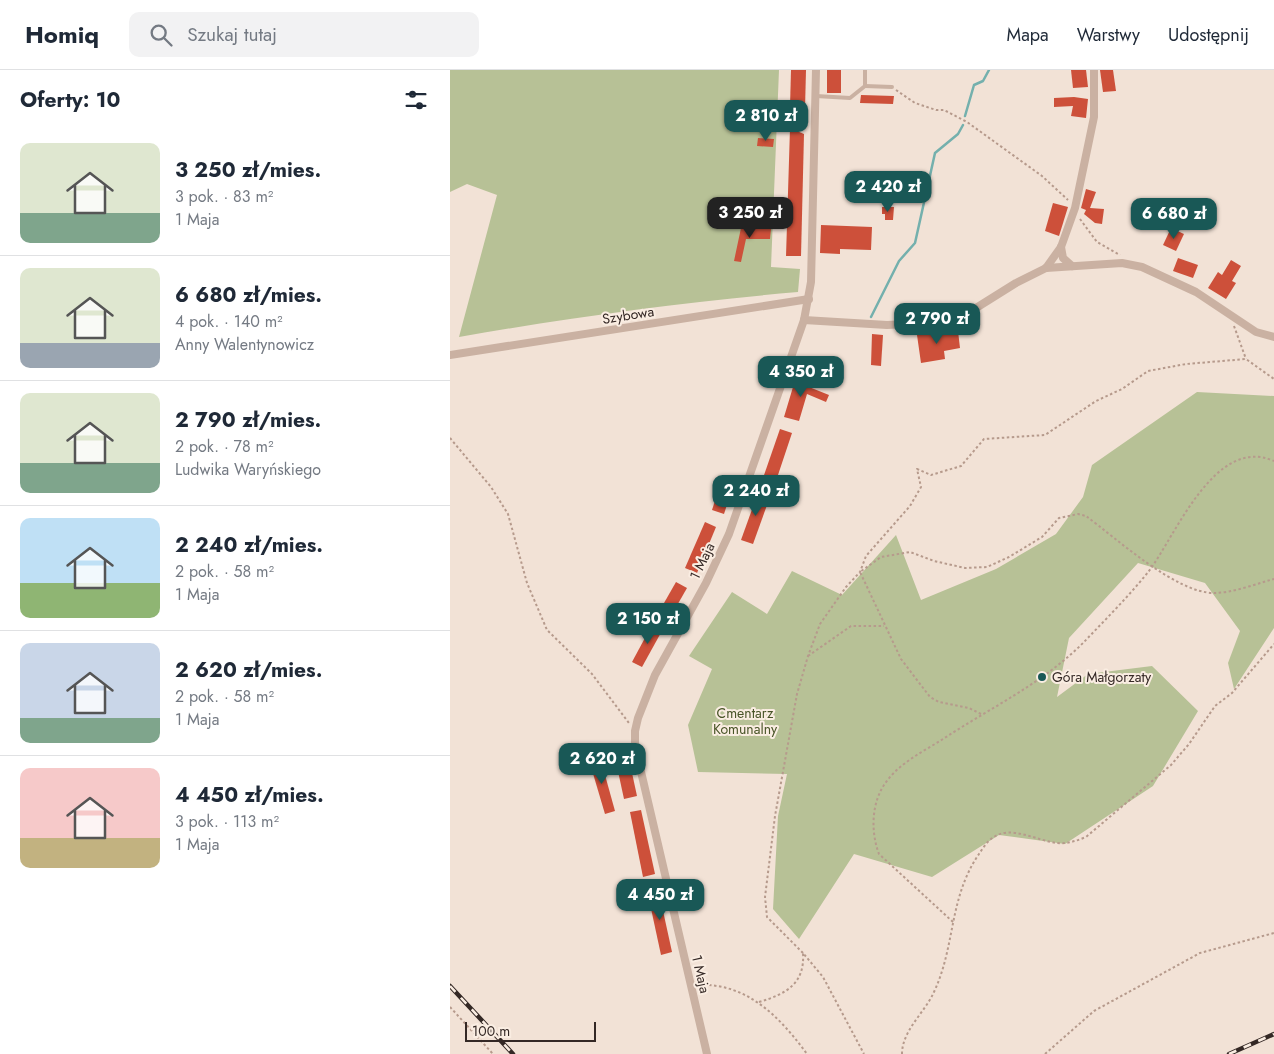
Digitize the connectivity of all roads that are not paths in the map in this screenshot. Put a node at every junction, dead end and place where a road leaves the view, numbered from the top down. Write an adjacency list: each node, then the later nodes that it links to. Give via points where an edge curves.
1 (816, 70): 6 (street, 1 Maja)
2 (865, 70): 4 (lane)
3 (1094, 70): 7 (street, via 1094,117 1075,208)
4 (865, 86): 5 (lane); 6 (lane, via 850,98)
5 (892, 87)
6 (816, 96): 10 (street, 1 Maja)
7 (1061, 247): 8 (street, via 1063,258); 9 (street)
8 (1072, 266): 9 (street); 12 (street, via 1122,263 1142,267 1196,292 1256,332)
9 (1046, 268): 11 (street, via 968,314 947,322 887,325)
10 (809, 299): 11 (street, 1 Maja); 13 (street, Szybowa)
11 (804, 320): 14 (street, 1 Maja, via 729,534 655,675 635,731)
12 (1274, 337)
13 (450, 355)
14 (707, 1054)

